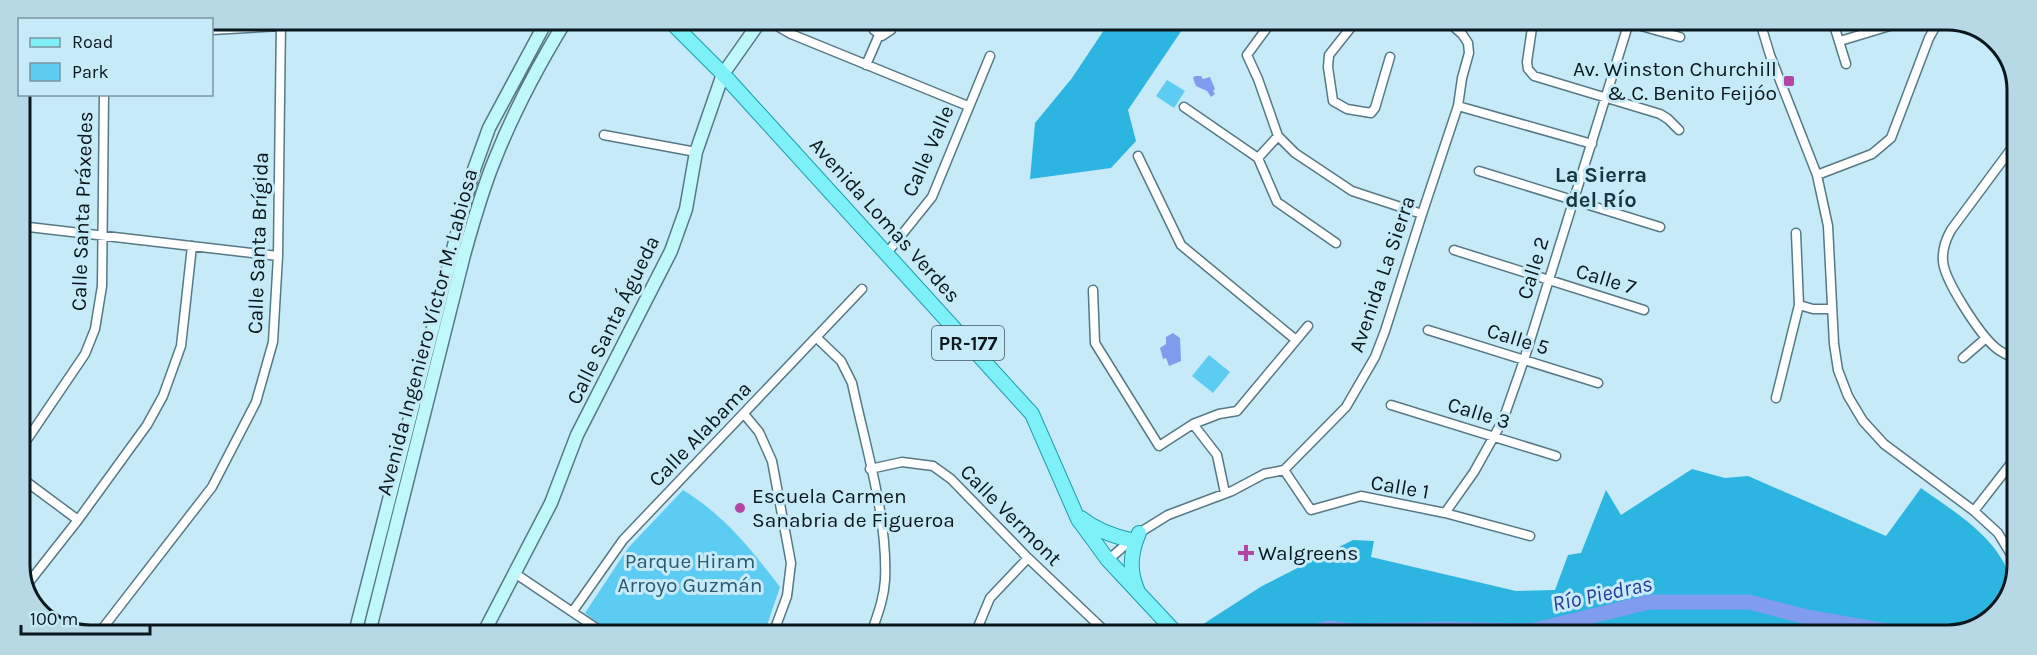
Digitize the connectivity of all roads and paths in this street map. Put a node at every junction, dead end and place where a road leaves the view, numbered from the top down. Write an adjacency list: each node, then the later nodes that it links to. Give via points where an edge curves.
1 (281, 30): 52 (street, Calle Santa Brígida)
2 (542, 30): 94 (main road, Avenida Ingeniero Víctor M. Labiosa, via 489,128 472,175)
3 (560, 30): 95 (main road, Avenida Ingeniero Víctor M. Labiosa, via 518,105 477,208)
4 (679, 30): 26 (main road, Avenida Lomas Verdes / PR-177)
5 (754, 30): 26 (main road, Calle Santa Águeda)
6 (784, 30): 25 (street)
7 (874, 30): 19 (street)
8 (890, 30): 19 (street)
9 (1266, 30): 34 (street, via 1247,56)
10 (1349, 30): 23 (street, via 1329,54 1333,101 1347,109 1371,113)
11 (1457, 30): 31 (street, Avenida La Sierra, via 1468,43 1469,53)
12 (1532, 30): 28 (street, via 1527,62 1534,76)
13 (1626, 30): 28 (street, Calle 2)
14 (1656, 30): 20 (street)
15 (1762, 30): 41 (street)
16 (1836, 30): 21 (street)
17 (1876, 30): 21 (street)
18 (1934, 30): 41 (street, via 1891,138 1872,154)
19 (879, 35): 25 (street)
20 (1680, 37)
21 (1840, 41): 24 (street)
22 (990, 56): 29 (street, Calle Valle)
23 (1390, 57)
24 (1846, 64)
25 (866, 65): 29 (street)
26 (723, 74): 36 (main road, Calle Santa Águeda); 51 (main road, Avenida Lomas Verdes / PR-177)
27 (104, 96): 47 (street, Calle Santa Práxedes)
28 (1607, 97): 32 (street, via 1660,114); 35 (street, Calle 2)
29 (968, 106): 51 (street, Calle Valle, via 932,197)
30 (1184, 106): 39 (street)
31 (1458, 106): 35 (street); 43 (street, Avenida La Sierra)
32 (1678, 130)
33 (604, 135): 36 (street)
34 (1278, 136): 39 (street); 43 (street, via 1295,153 1352,191)
35 (1592, 144): 42 (street, Calle 2)
36 (696, 152): 89 (main road, Calle Santa Águeda, via 686,209 671,251 577,435 551,504)
37 (2007, 154): 62 (street, via 1951,230 1942,260 1950,284)
38 (1138, 156): 63 (street, via 1181,245)
39 (1258, 159): 48 (street, via 1277,202)
40 (1479, 171): 42 (street)
41 (1817, 175): 57 (street, via 1828,226)
42 (1574, 200): 45 (street); 53 (street, Calle 2)
43 (1422, 214): 77 (street, Avenida La Sierra, via 1375,357 1346,407)
44 (30, 227): 47 (street)
45 (1660, 227)
46 (1796, 233): 56 (street)
47 (103, 235): 49 (street); 72 (street, Calle Santa Práxedes, via 102,286 95,329 85,354)
48 (1336, 243)
49 (192, 246): 52 (street); 83 (street, via 181,346 163,396 147,425)
50 (1454, 250): 53 (street, Calle 7)
51 (887, 253): 81 (main road, Avenida Lomas Verdes / PR-177, via 1032,414)
52 (278, 256): 93 (street, Calle Santa Brígida, via 273,342 256,402 212,487)
53 (1549, 279): 58 (street, Calle 7); 66 (street, Calle 2)
54 (862, 289): 61 (street, Calle Alabama)
55 (1093, 290): 71 (street, via 1095,343 1159,446)
56 (1799, 305): 57 (street); 68 (street)
57 (1832, 309): 80 (street, via 1838,370 1863,421 1884,444)
58 (1644, 310)
59 (1308, 326): 63 (street)
60 (1428, 330): 66 (street, Calle 5)
61 (817, 338): 70 (street, Calle Alabama); 75 (street, via 841,361 852,383)
62 (1986, 338): 64 (street); 65 (street)
63 (1296, 340): 71 (street, via 1236,411)
64 (2007, 354)
65 (1964, 358)
66 (1524, 360): 67 (street, Calle 5); 73 (street, Calle 2)
67 (1598, 382)
68 (1776, 398)
69 (1391, 405): 73 (street, Calle 3)
70 (744, 414): 92 (street, Calle Alabama, via 623,540); 98 (street, via 759,432 772,461 791,563 787,596)
71 (1193, 424): 79 (street, via 1217,455)
72 (30, 435)
73 (1494, 437): 74 (street, Calle 3); 82 (street, Calle 2)
74 (1556, 456)
75 (870, 469): 87 (street, Calle Vermont, via 902,462 933,466 951,479); 99 (street, via 882,527 885,580)
76 (2007, 469): 80 (street)
77 (1284, 470): 79 (street, Avenida La Sierra, via 1264,474); 82 (street, Calle 1, via 1311,510 1361,496)
78 (30, 484): 83 (street)
79 (1225, 493): 85 (street, Avenida La Sierra, via 1168,515)
80 (1974, 511): 86 (street, via 1998,533)
81 (1075, 513): 85 (main road, via 1113,536); 88 (main road, Avenida Lomas Verdes / PR-177)
82 (1445, 513): 84 (street, Calle 1)
83 (78, 520): 90 (street)
84 (1530, 536)
85 (1135, 537): 88 (street, Avenida La Sierra); 91 (main road, via 1132,566)
86 (2007, 548)
87 (1028, 558): 100 (street, via 990,598); 101 (street, Calle Vermont)
88 (1108, 560): 91 (main road, Avenida Lomas Verdes / PR-177)
89 (516, 574): 92 (street); 96 (main road, Calle Santa Águeda)
90 (32, 579)
91 (1139, 594): 102 (main road, Avenida Lomas Verdes / PR-177)
92 (573, 611): 97 (street)
93 (105, 625)
94 (357, 625)
95 (371, 625)
96 (488, 625)
97 (592, 625)
98 (776, 625)
99 (874, 625)
100 (979, 625)
101 (1099, 625)
102 (1168, 625)

